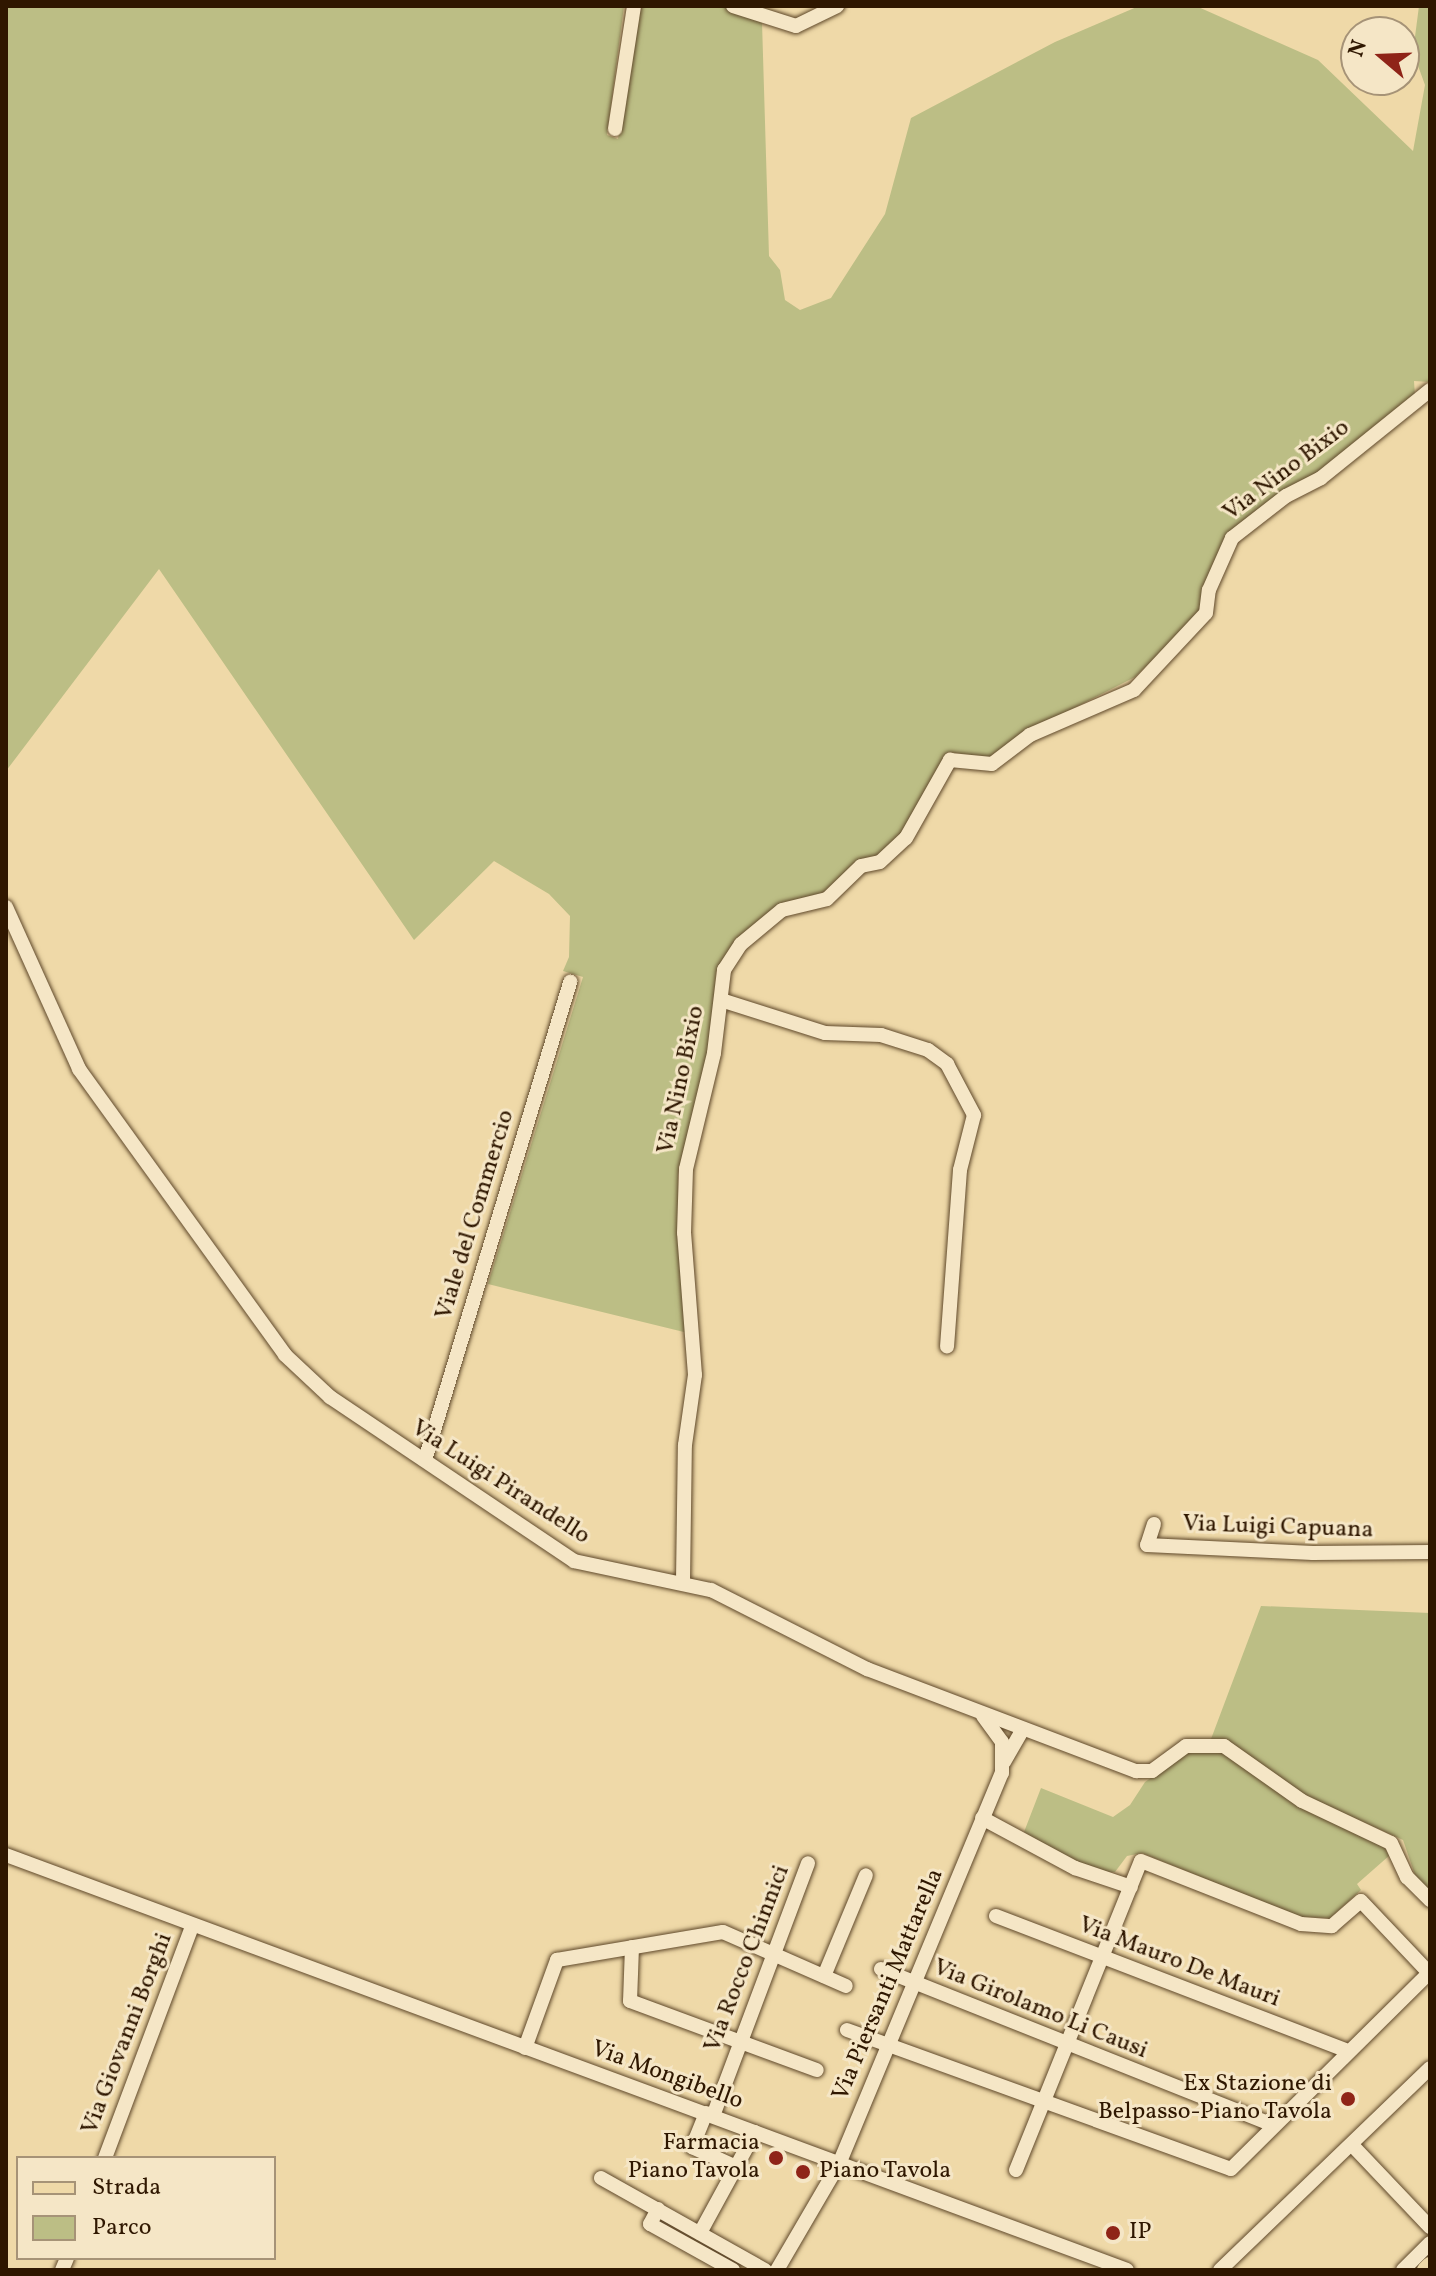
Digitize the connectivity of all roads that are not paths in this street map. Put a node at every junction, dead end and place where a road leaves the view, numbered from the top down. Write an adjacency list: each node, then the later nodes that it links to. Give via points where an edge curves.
1 (634, 6): 4 (street)
2 (733, 6): 3 (street, via 796,26)
3 (837, 6)
4 (615, 129)
5 (1430, 390): 8 (street, Via Nino Bixio, via 1321,478 1286,496 1232,538 1209,590 1206,613 1134,690 1030,735 992,764 950,760 906,838 880,862 861,866 827,899 782,910 741,944 724,970)
6 (6, 907): 10 (street, Via Luigi Pirandello, via 79,1069 285,1355 306,1380)
7 (570, 982): 10 (street, Viale del Commercio)
8 (721, 1000): 9 (street, via 825,1033 881,1035 928,1050 947,1064 974,1115 960,1170); 13 (street, Via Nino Bixio, via 711,1071 686,1169 684,1233 695,1375 685,1445)
9 (947, 1347)
10 (425, 1460): 13 (street, Via Luigi Pirandello, via 574,1561)
11 (1154, 1524): 12 (street, Via Luigi Capuana, via 1147,1545)
12 (1430, 1552)
13 (683, 1581): 14 (street, Via Luigi Pirandello, via 734,1601 832,1653)
14 (979, 1714): 15 (street, Via Luigi Pirandello); 16 (street, via 998,1732)
15 (1023, 1729): 16 (street, Via Piersanti Mattarella); 22 (street, Via Luigi Pirandello, via 1136,1771 1152,1771 1186,1746 1224,1746 1302,1801 1391,1843 1407,1877)
16 (1004, 1762): 17 (street, Via Piersanti Mattarella)
17 (982, 1818): 21 (street, via 1075,1868); 31 (street, Via Piersanti Mattarella)
18 (6, 1855): 24 (street, Via Mongibello)
19 (808, 1863): 26 (street, Via Rocco Chinnici)
20 (866, 1875): 30 (street)
21 (1131, 1887): 27 (street); 29 (street, via 1141,1861 1301,1924 1332,1926 1361,1901)
22 (1430, 1900)
23 (996, 1916): 27 (street, Via Mauro De Mauri)
24 (192, 1926): 37 (street, Via Mongibello); 46 (street, Via Giovanni Borghi)
25 (632, 1947): 26 (street, via 723,1932); 34 (street, via 630,2001); 37 (street, via 557,1960)
26 (774, 1954): 30 (street); 34 (street, Via Rocco Chinnici)
27 (1103, 1957): 35 (street); 38 (street, Via Mauro De Mauri)
28 (881, 1969): 31 (street, Via Girolamo Li Causi)
29 (1430, 1973): 38 (street)
30 (824, 1976): 32 (street)
31 (912, 1983): 35 (street, Via Girolamo Li Causi); 36 (street, Via Piersanti Mattarella)
32 (846, 1986)
33 (847, 2030): 36 (street)
34 (741, 2042): 40 (street); 42 (street, Via Rocco Chinnici)
35 (1067, 2044): 41 (street); 43 (street, Via Girolamo Li Causi)
36 (887, 2045): 41 (street); 47 (street, Via Piersanti Mattarella)
37 (525, 2048): 42 (street, Via Mongibello)
38 (1347, 2051): 43 (street)
39 (1430, 2068): 45 (street)
40 (817, 2070)
41 (1044, 2103): 43 (street, via 1231,2169); 49 (street)
42 (709, 2114): 44 (street, Via Mongibello); 48 (street, Via Rocco Chinnici, via 692,2147)
43 (1273, 2125)
44 (755, 2132): 47 (street, Via Mongibello); 48 (street, via 740,2163)
45 (1353, 2146): 52 (street); 55 (street)
46 (106, 2156)
47 (839, 2164): 58 (street, Via Piersanti Mattarella); 59 (street, Via Mongibello)
48 (732, 2165): 53 (street)
49 (1016, 2170)
50 (601, 2178): 51 (street)
51 (658, 2209): 53 (street); 56 (street, via 650,2224)
52 (1430, 2227)
53 (700, 2233): 57 (street)
54 (1430, 2243): 62 (street)
55 (1241, 2253): 60 (street); 61 (street)
56 (733, 2270)
57 (765, 2270)
58 (777, 2270)
59 (1127, 2270)
60 (1220, 2270)
61 (1228, 2270)
62 (1403, 2270)

